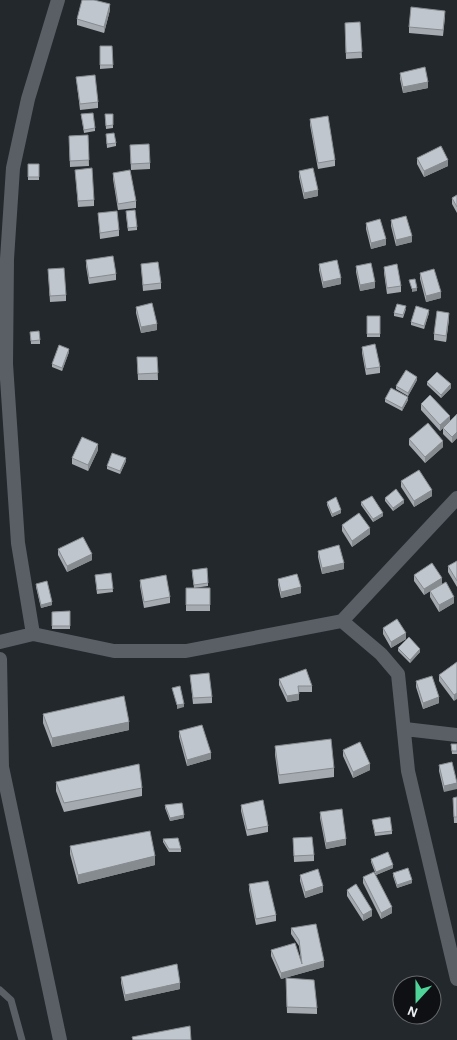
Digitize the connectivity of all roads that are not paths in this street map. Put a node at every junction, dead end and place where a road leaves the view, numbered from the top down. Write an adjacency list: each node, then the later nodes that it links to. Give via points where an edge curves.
1 (58, 0): 4 (street, via 28,98 13,168 7,259 6,364 18,543)
2 (457, 498): 3 (street)
3 (342, 621): 4 (street, via 186,651 114,651); 7 (street, via 381,654 398,674)
4 (33, 634): 5 (street)
5 (0, 642)
6 (0, 659): 12 (street, via 2,767)
7 (405, 729): 8 (street); 9 (street, via 408,771)
8 (457, 735)
9 (457, 978)
10 (0, 990): 11 (lane, via 11,1000)
11 (22, 1040)
12 (60, 1040)

